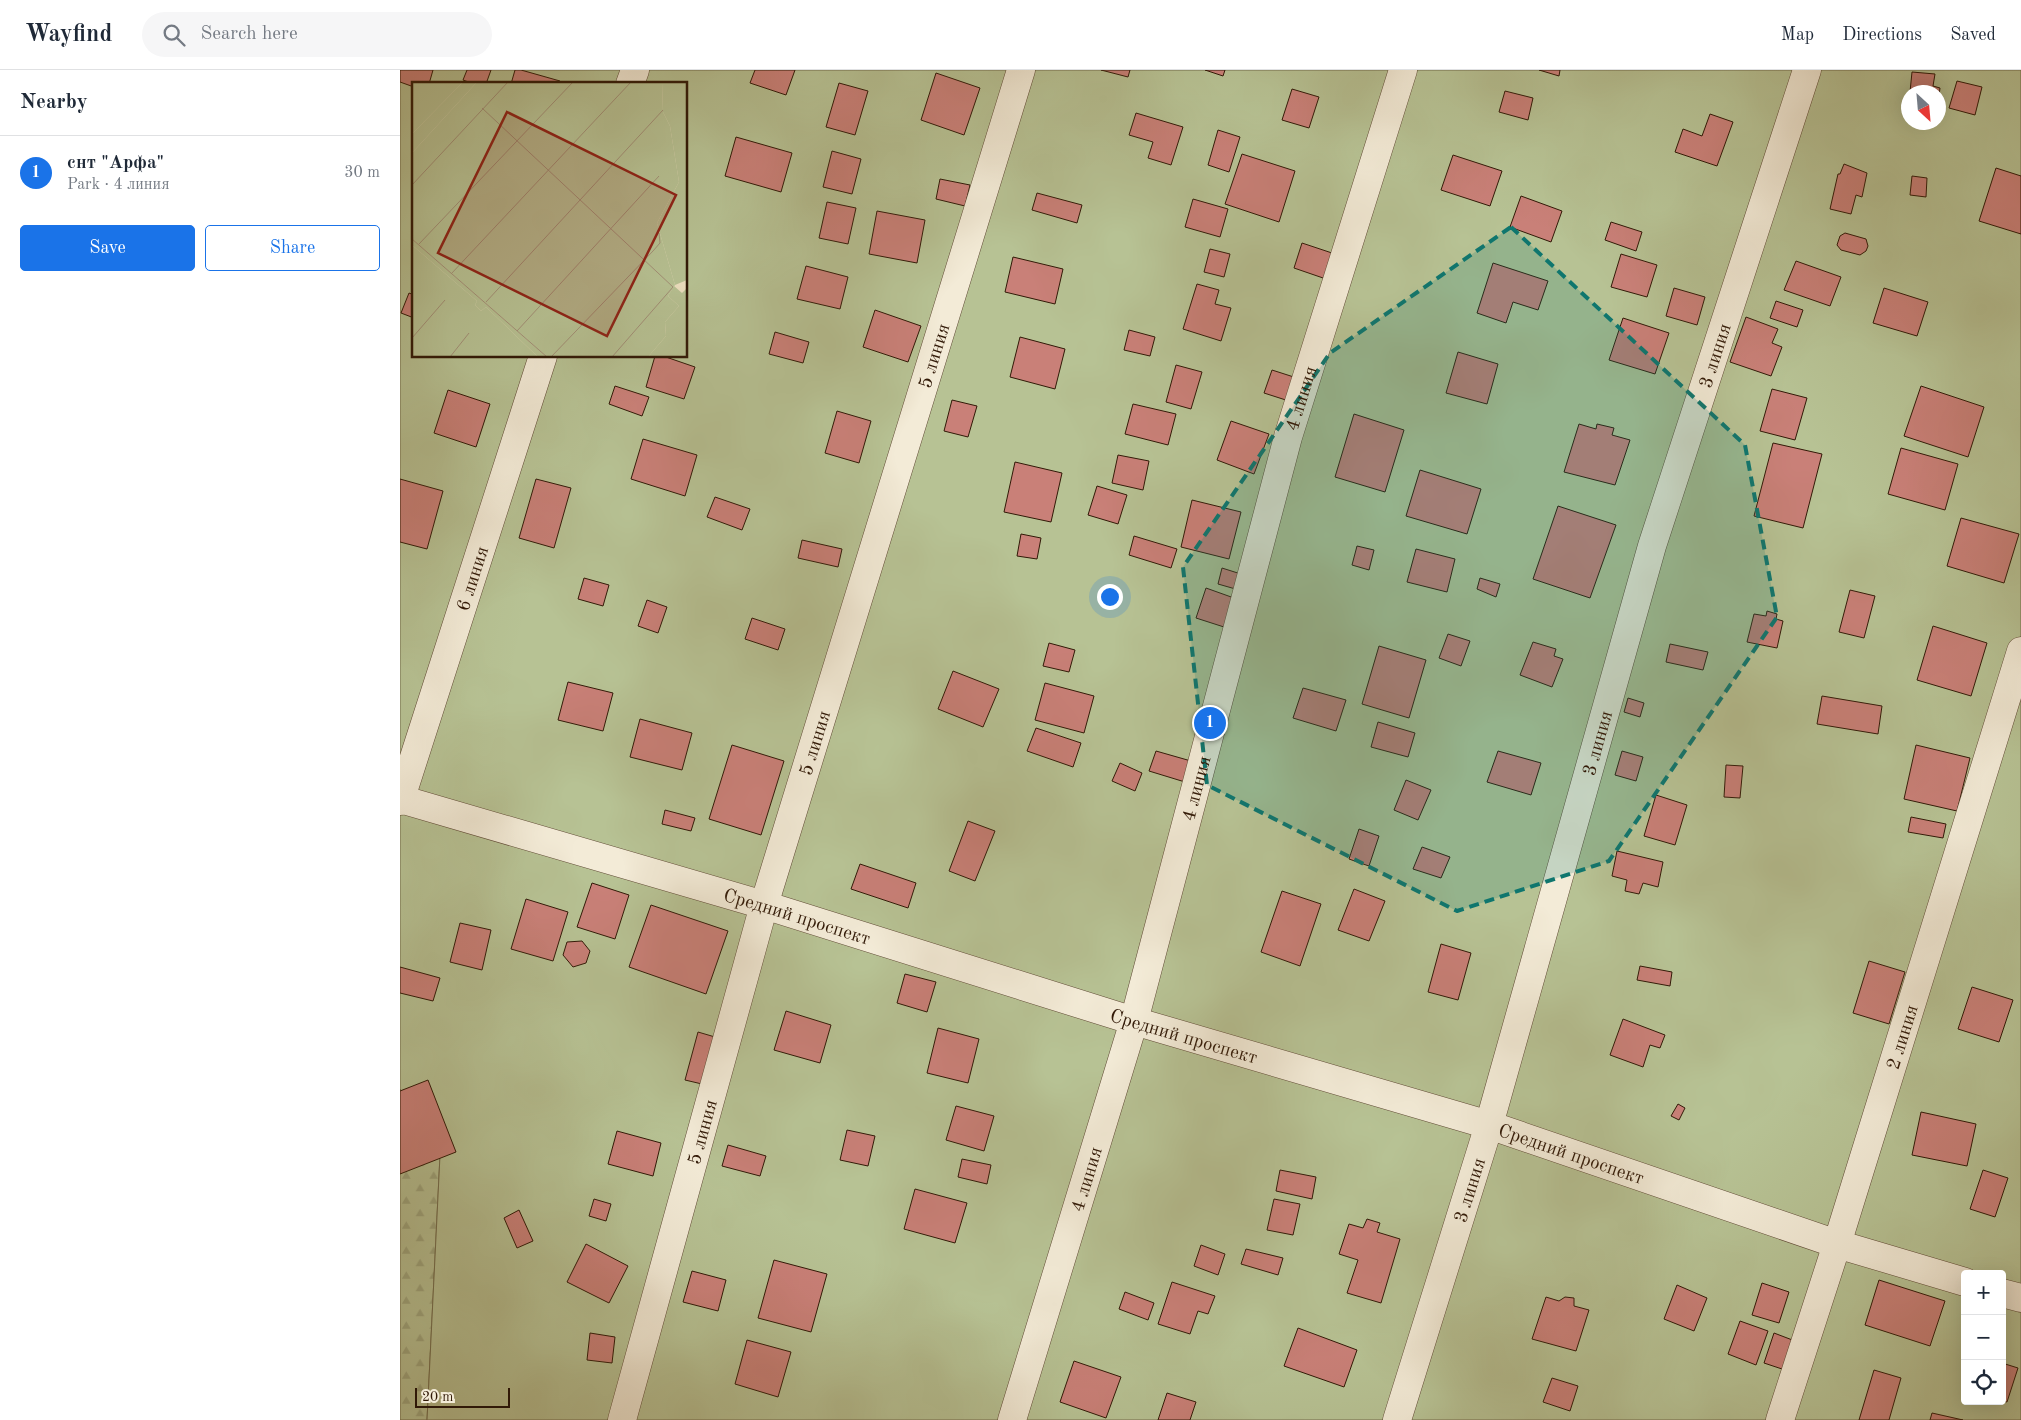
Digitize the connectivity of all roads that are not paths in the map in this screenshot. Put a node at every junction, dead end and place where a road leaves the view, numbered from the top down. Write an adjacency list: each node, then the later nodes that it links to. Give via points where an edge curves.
1 (635, 70): 5 (street)
2 (1022, 70): 9 (street, 5 линия)
3 (1403, 70): 10 (street, 4 линия, via 1288,437)
4 (1807, 70): 11 (street, 3 линия, via 1652,546)
5 (631, 82)
6 (542, 358): 8 (street, 6 линия)
7 (2021, 651): 12 (street, 2 линия)
8 (400, 800): 9 (street, Средний проспект)
9 (764, 905): 10 (street, Средний проспект); 16 (street, 5 линия)
10 (1134, 1020): 11 (street, Средний проспект); 17 (street, 4 линия)
11 (1489, 1125): 12 (street, Средний проспект); 18 (street, 3 линия)
12 (1837, 1244): 13 (street, Средний проспект); 19 (street, 2 линия)
13 (1961, 1281)
14 (2006, 1293): 15 (street)
15 (2021, 1298)
16 (622, 1420)
17 (1012, 1420)
18 (1397, 1420)
19 (1780, 1420)

